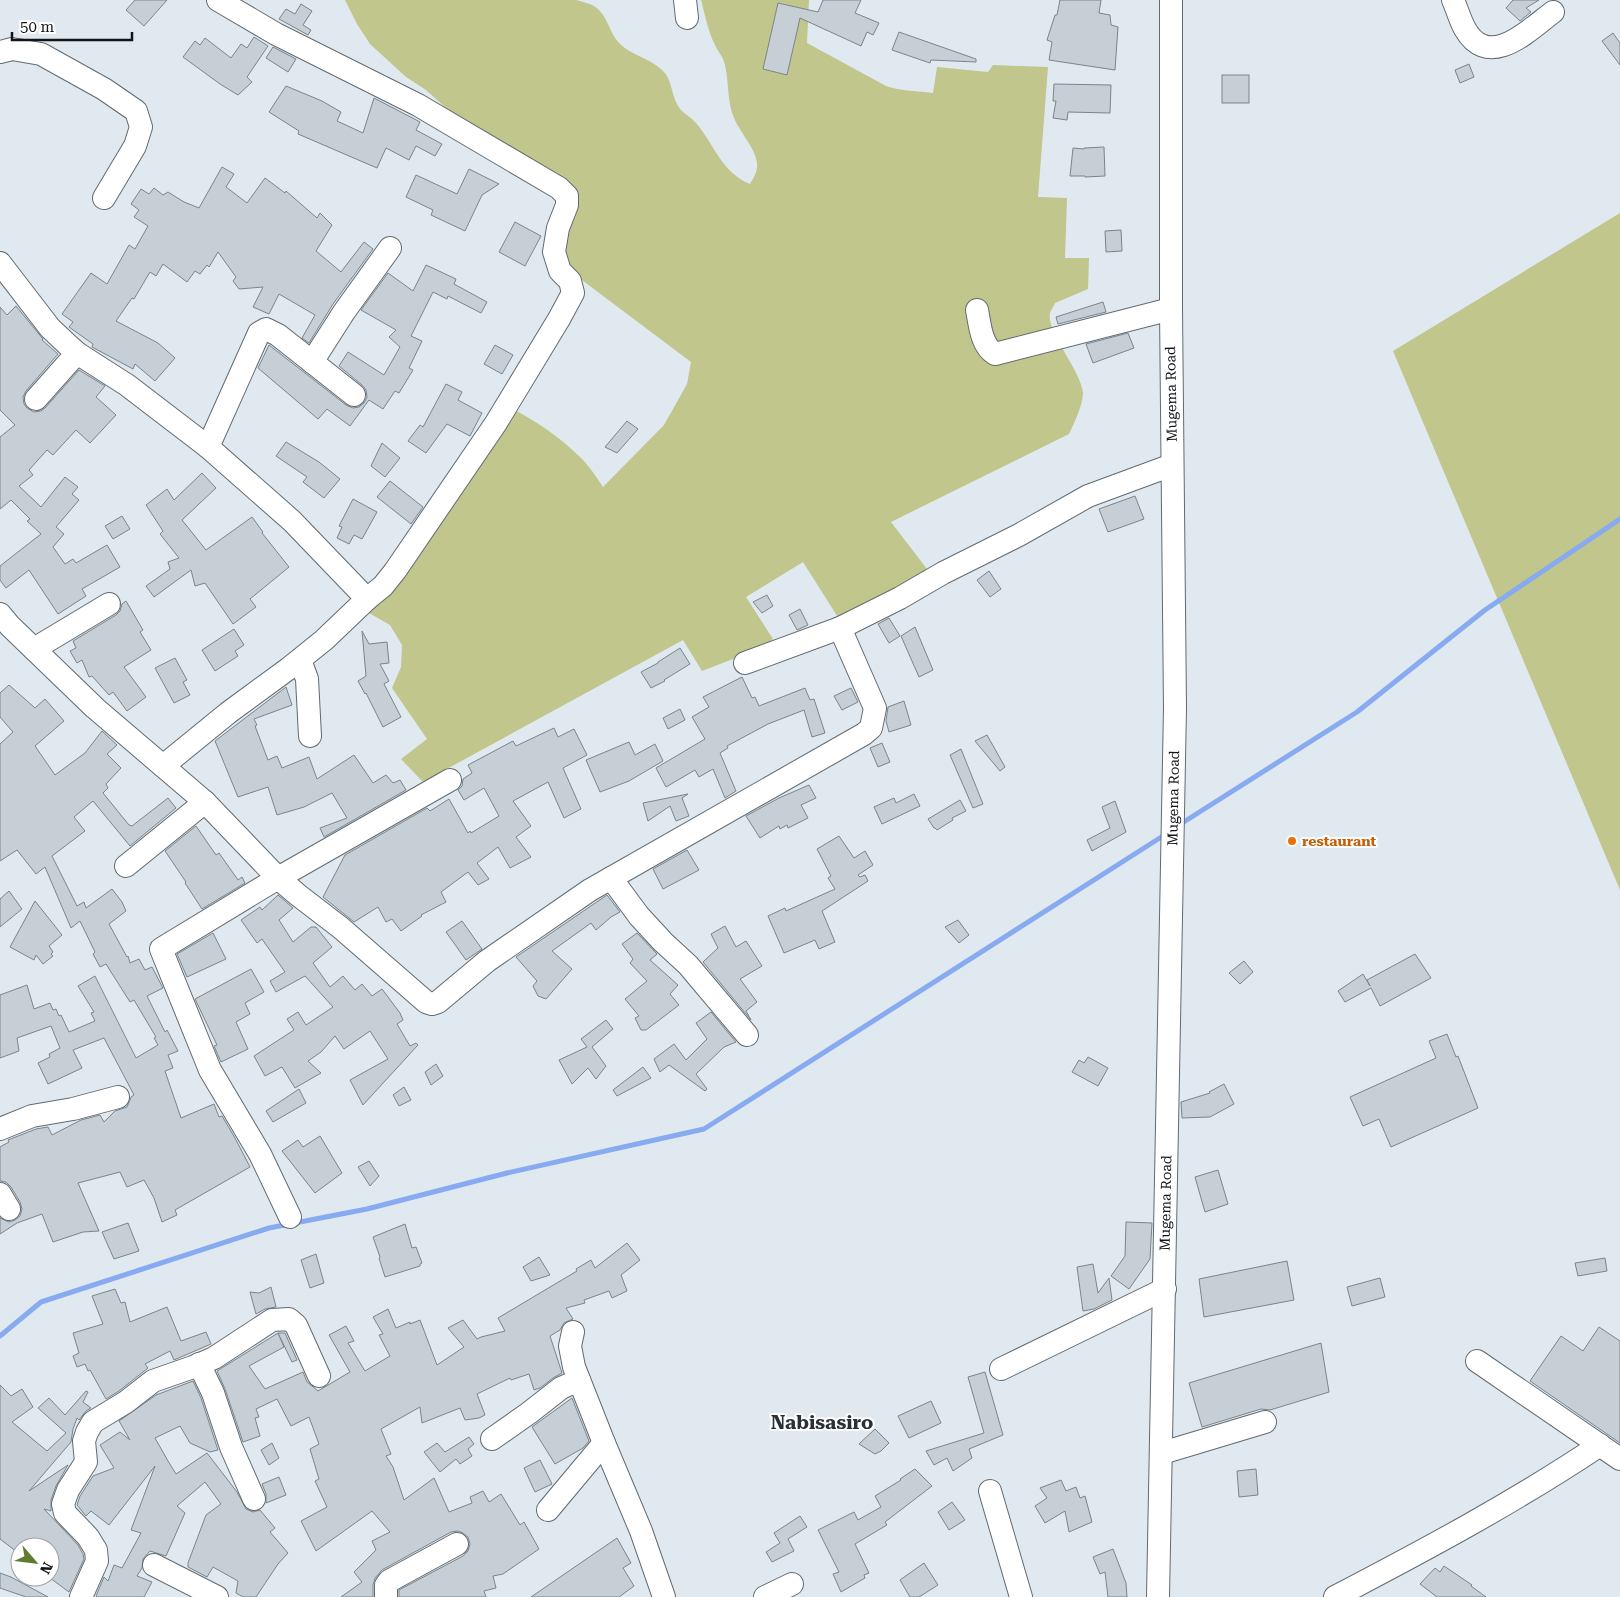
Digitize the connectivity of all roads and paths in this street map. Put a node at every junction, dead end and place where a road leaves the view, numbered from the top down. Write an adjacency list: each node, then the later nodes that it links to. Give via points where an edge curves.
1 (218, 0): 17 (street, via 276,34 418,105 559,188 567,196 554,252 560,271 570,281 573,293 496,423 395,571)
2 (1171, 0): 9 (street, Mugema Road)
3 (1453, 0): 4 (street, via 1473,40 1497,48 1508,45)
4 (1553, 12)
5 (0, 52): 6 (street, via 12,48 41,54 136,111 141,127 135,146)
6 (104, 198)
7 (390, 248): 12 (street)
8 (0, 263): 11 (street, via 50,328)
9 (1171, 309): 10 (street, via 995,354 984,340); 16 (street, Mugema Road)
10 (977, 310)
11 (77, 353): 14 (street); 15 (street, via 127,385)
12 (312, 362): 13 (street); 15 (street, via 278,335 266,329 259,333)
13 (354, 395)
14 (36, 399)
15 (208, 447): 17 (street, via 292,521)
16 (1172, 465): 20 (street, via 1088,496); 35 (street, Mugema Road, via 1175,708)
17 (368, 599): 22 (street)
18 (109, 604): 21 (street)
19 (0, 614): 21 (street)
20 (840, 628): 23 (street); 30 (street, via 876,708 871,728)
21 (34, 649): 25 (street)
22 (300, 660): 24 (street, via 307,679); 25 (street)
23 (745, 663)
24 (310, 736)
25 (162, 766): 27 (street)
26 (450, 780): 29 (street)
27 (205, 802): 28 (street); 29 (street)
28 (126, 866)
29 (278, 878): 30 (street, via 432,1004 487,961); 34 (street, via 161,949 210,1070 260,1154)
30 (612, 878): 31 (street, via 639,916 688,965)
31 (747, 1035)
32 (118, 1097): 33 (street, via 32,1116)
33 (0, 1129)
34 (290, 1217)
35 (1165, 1289): 39 (street); 46 (street, Mugema Road)
36 (573, 1332): 41 (street, via 571,1359)
37 (1477, 1361): 45 (street)
38 (199, 1364): 40 (street, via 214,1358 272,1320 280,1319 296,1325); 49 (street); 54 (street, via 153,1381 97,1419 86,1432 86,1462 63,1504 65,1513 96,1550 97,1561)
39 (1001, 1369)
40 (319, 1376)
41 (579, 1380): 43 (street, via 561,1388); 44 (street)
42 (1265, 1422): 46 (street)
43 (492, 1439)
44 (604, 1442): 50 (street); 57 (street)
45 (1600, 1445): 47 (street); 61 (street, via 1553,1478)
46 (1162, 1453): 60 (street, Mugema Road)
47 (1620, 1460)
48 (990, 1491): 59 (street)
49 (254, 1498)
50 (548, 1510)
51 (457, 1544): 56 (street, via 389,1582 385,1589)
52 (154, 1565): 55 (street)
53 (792, 1584): 58 (street)
54 (81, 1597)
55 (217, 1597)
56 (386, 1597)
57 (664, 1597)
58 (765, 1597)
59 (1021, 1597)
60 (1158, 1597)
61 (1335, 1597)

